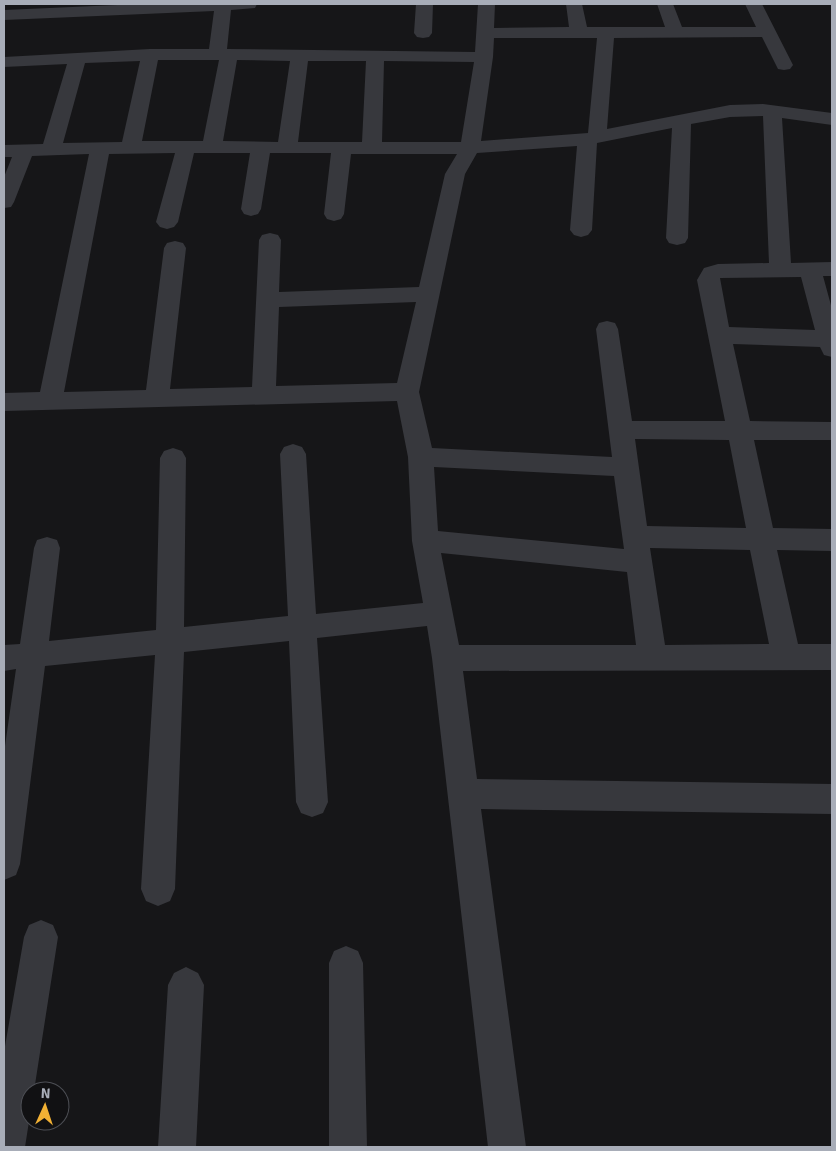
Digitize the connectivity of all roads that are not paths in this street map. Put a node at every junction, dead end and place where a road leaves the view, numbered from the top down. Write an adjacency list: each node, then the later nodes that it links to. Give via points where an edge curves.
1 (223, 4): 2 (street); 8 (street); 16 (street)
2 (249, 4)
3 (424, 4): 9 (street)
4 (486, 4): 14 (street)
5 (574, 4): 10 (street)
6 (665, 4): 12 (street)
7 (754, 4): 13 (street)
8 (4, 15)
9 (423, 32)
10 (579, 32): 11 (street); 14 (street)
11 (606, 32): 12 (street); 26 (street)
12 (675, 32): 13 (street)
13 (767, 32): 22 (street)
14 (485, 33): 19 (street)
15 (150, 54): 16 (street); 20 (street); 27 (street)
16 (223, 54): 17 (street); 29 (street)
17 (300, 55): 18 (street); 32 (street)
18 (375, 56): 19 (street); 34 (street)
19 (484, 57): 35 (street)
20 (78, 58): 21 (street); 36 (street)
21 (4, 62)
22 (784, 65)
23 (772, 111): 24 (street); 25 (street, via 730,111); 47 (street)
24 (832, 119)
25 (682, 120): 26 (street); 44 (street)
26 (592, 138): 35 (street); 43 (street)
27 (130, 147): 28 (street); 30 (street)
28 (186, 147): 29 (street); 42 (street)
29 (212, 147): 31 (street)
30 (100, 148): 36 (street); 57 (street)
31 (262, 148): 32 (street); 40 (street)
32 (287, 148): 33 (street)
33 (342, 148): 34 (street); 41 (street)
34 (372, 148): 35 (street)
35 (470, 148): 49 (street, via 455,174)
36 (51, 150): 38 (street)
37 (4, 151): 38 (street)
38 (24, 151): 39 (street)
39 (4, 202)
40 (251, 209)
41 (334, 214)
42 (167, 222)
43 (580, 230)
44 (677, 238)
45 (270, 240): 50 (street)
46 (175, 248): 56 (street)
47 (780, 270): 48 (street); 52 (street, via 712,273 708,280)
48 (821, 270): 53 (street)
49 (427, 294): 50 (street); 54 (street)
50 (268, 300): 55 (street)
51 (607, 329): 59 (street)
52 (719, 335): 53 (street); 60 (street)
53 (831, 342)
54 (407, 392): 55 (street); 63 (street)
55 (264, 396): 56 (street)
56 (157, 398): 57 (street)
57 (50, 401): 58 (street)
58 (4, 402)
59 (621, 430): 60 (street); 65 (street)
60 (739, 431): 61 (street); 66 (street)
61 (832, 431)
62 (293, 454): 72 (street)
63 (421, 457): 65 (street); 68 (street)
64 (173, 458): 73 (street)
65 (626, 467): 70 (street)
66 (761, 539): 67 (street); 70 (street); 79 (street)
67 (832, 540)
68 (425, 541): 70 (street); 71 (street)
69 (47, 548): 74 (street)
70 (637, 549): 78 (street)
71 (439, 613): 72 (street); 77 (street)
72 (302, 628): 73 (street); 82 (street)
73 (170, 641): 74 (street); 84 (street)
74 (33, 655): 76 (street); 83 (street)
75 (832, 657): 79 (street)
76 (4, 658)
77 (447, 658): 78 (street); 80 (street)
78 (652, 658): 79 (street)
79 (786, 658)
80 (464, 794): 81 (street); 91 (street)
81 (832, 799)
82 (312, 802)
83 (4, 864)
84 (158, 889)
85 (41, 937): 88 (street)
86 (346, 963): 90 (street)
87 (186, 985): 89 (street)
88 (6, 1147)
89 (177, 1147)
90 (348, 1147)
91 (507, 1147)

